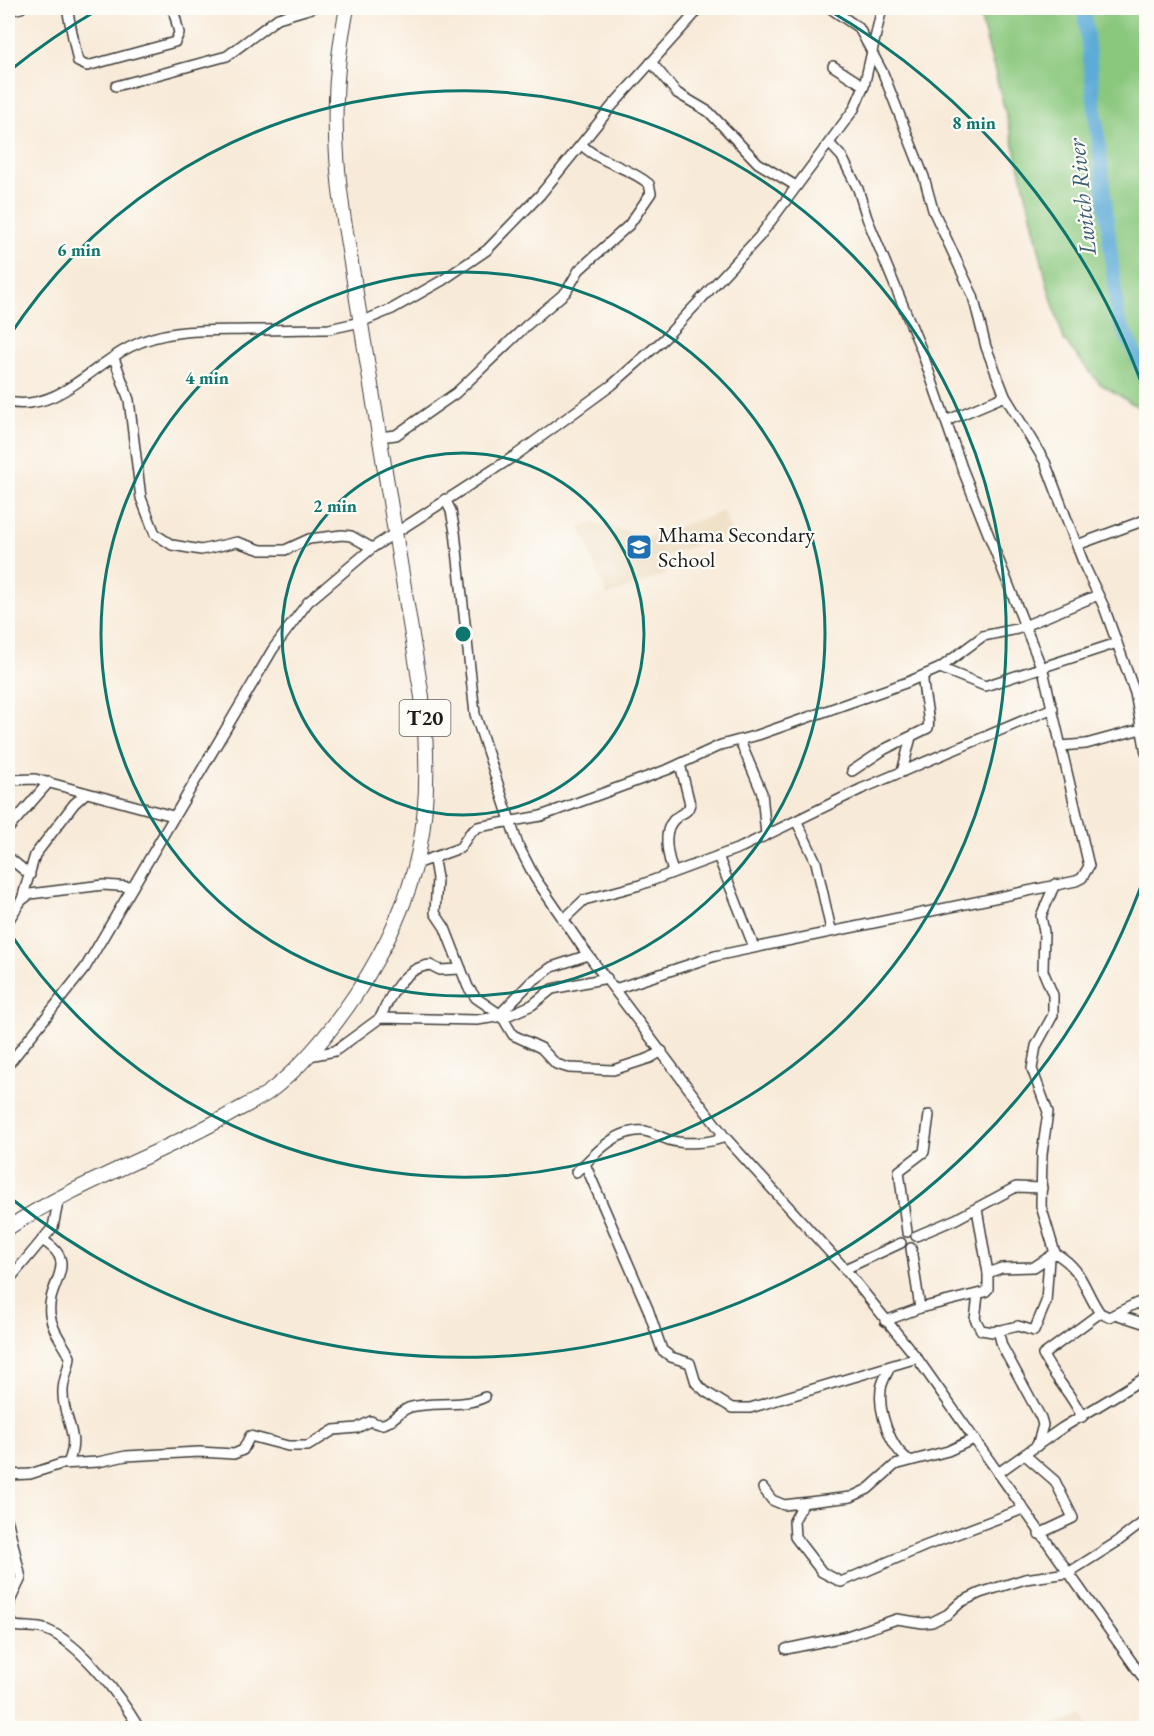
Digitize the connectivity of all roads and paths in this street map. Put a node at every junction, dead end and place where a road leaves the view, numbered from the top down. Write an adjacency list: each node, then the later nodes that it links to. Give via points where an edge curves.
1 (21, 8): 9 (street)
2 (67, 8): 3 (street, via 78,62 87,66 175,42 179,33)
3 (173, 8)
4 (312, 8): 13 (street, via 278,18 227,56)
5 (347, 8): 18 (main road, T20, via 336,66 334,137)
6 (700, 8): 11 (street)
7 (830, 8): 10 (street, via 859,28)
8 (882, 8): 10 (street)
9 (8, 11)
10 (872, 56): 14 (street); 20 (street, via 924,177 933,210 973,296 986,347)
11 (651, 62): 16 (street); 17 (street, via 677,93 709,112 758,163)
12 (833, 66): 14 (street)
13 (116, 86)
14 (864, 86): 15 (street, via 854,109)
15 (829, 143): 17 (street); 22 (street, via 842,157 858,189)
16 (582, 145): 18 (street, via 487,250 443,280); 23 (street, via 594,156 609,160 649,184 651,193 635,218 579,270 566,292 452,397 396,435)
17 (796, 186): 24 (street, via 744,254 632,368 516,455)
18 (361, 322): 19 (street, via 329,329 172,333 138,343); 23 (main road, T20)
19 (114, 358): 21 (street, via 74,387 23,404); 28 (street, via 129,400 141,498 155,534 172,545 194,550 237,542 261,550 285,550 309,539 342,536 351,536)
20 (1005, 396): 22 (street); 27 (street, via 1045,462)
21 (8, 402)
22 (946, 421): 30 (street)
23 (379, 437): 26 (main road, T20)
24 (445, 499): 26 (street); 49 (street, via 455,532 475,714)
25 (1145, 520): 27 (street)
26 (396, 530): 28 (street); 55 (main road, T20, via 429,760)
27 (1077, 545): 29 (street)
28 (372, 548): 47 (street, via 293,620)
29 (1098, 595): 30 (street); 31 (street)
30 (1024, 626): 32 (street); 33 (street, via 983,636)
31 (1117, 643): 32 (street); 36 (street, via 1132,684)
32 (1041, 667): 33 (street, via 985,686); 35 (street)
33 (940, 668): 34 (street)
34 (923, 676): 37 (street, via 922,692 930,725); 38 (street)
35 (1053, 708): 39 (street); 43 (street)
36 (1141, 729): 39 (street, via 1086,744); 40 (street)
37 (911, 737): 42 (street); 43 (street)
38 (740, 741): 41 (street, via 721,745); 51 (street, via 762,794)
39 (1060, 746): 58 (street, via 1089,866 1082,878)
40 (1146, 753)
41 (680, 764): 49 (street, via 541,816); 56 (street, via 690,804 668,831)
42 (852, 771)
43 (902, 772): 48 (street)
44 (8, 780): 45 (street)
45 (49, 782): 46 (street); 50 (street)
46 (86, 793): 47 (street); 57 (street, via 40,847)
47 (173, 816): 59 (street)
48 (797, 822): 51 (street); 63 (street, via 816,862)
49 (511, 823): 53 (street, via 478,827 460,848); 61 (street, via 526,863)
50 (8, 829)
51 (766, 835): 54 (street)
52 (8, 856): 57 (street)
53 (438, 856): 55 (street); 66 (street, via 434,861 435,913)
54 (717, 856): 56 (street); 64 (street)
55 (418, 863): 72 (main road, T20, via 403,910 370,973 342,1016)
56 (673, 872): 61 (street, via 584,900)
57 (30, 875): 60 (street)
58 (1055, 884): 63 (street); 78 (street, via 1041,916 1043,971 1053,995 1053,1015 1036,1046 1032,1063 1048,1112)
59 (132, 887): 60 (street, via 91,886 30,894); 73 (street, via 80,976)
60 (21, 901): 62 (street)
61 (563, 920): 65 (street)
62 (8, 921)
63 (831, 930): 64 (street)
64 (754, 947): 68 (street)
65 (588, 955): 67 (street); 69 (street, via 552,967 531,982)
66 (461, 969): 69 (street, via 472,995); 70 (street, via 440,970 430,964 412,970 396,988)
67 (607, 978): 68 (street); 69 (street, via 552,989 532,1005)
68 (615, 989): 71 (street)
69 (502, 1016): 70 (street, via 477,1020); 71 (street, via 513,1035 541,1048 561,1067 613,1070)
70 (380, 1018): 72 (street, via 335,1051)
71 (662, 1051): 75 (street)
72 (307, 1057): 79 (main road, T20, via 268,1092 216,1122)
73 (8, 1065)
74 (929, 1115): 82 (street, via 924,1152 899,1171)
75 (725, 1137): 76 (street, via 713,1142 681,1142 652,1131 634,1131 613,1140); 87 (street)
76 (585, 1164): 77 (street); 99 (street, via 662,1350 690,1363 696,1383 706,1392 739,1410)
77 (576, 1172)
78 (1042, 1188): 80 (street, via 1016,1187); 86 (street, via 1043,1218)
79 (59, 1198): 81 (main road, T20); 83 (street, via 55,1221)
80 (977, 1209): 82 (street); 88 (street)
81 (8, 1228)
82 (911, 1234): 84 (street, via 902,1235); 85 (street, via 917,1243)
83 (42, 1240): 89 (street); 107 (street, via 53,1246 62,1264 50,1313 55,1333 70,1357 62,1395 72,1436)
84 (901, 1243): 85 (street); 87 (street)
85 (910, 1248): 92 (street)
86 (1052, 1256): 88 (street, via 1034,1267 1001,1268); 93 (street, via 1076,1268); 97 (street, via 1046,1302 1036,1328 1011,1326)
87 (845, 1269): 95 (street)
88 (988, 1274): 90 (street, via 988,1289)
89 (8, 1281)
90 (978, 1295): 92 (street); 97 (street, via 977,1326 985,1332)
91 (1146, 1307): 94 (street, via 1134,1304)
92 (920, 1308): 95 (street)
93 (1100, 1313): 94 (street, via 1106,1317); 102 (street, via 1043,1354)
94 (1115, 1314): 96 (street)
95 (885, 1321): 98 (street)
96 (1146, 1324)
97 (998, 1330): 104 (street, via 1002,1346 1041,1418)
98 (917, 1358): 99 (street); 103 (street)
99 (890, 1367): 106 (street, via 881,1389 881,1403 892,1439 900,1455)
100 (1146, 1377): 102 (street)
101 (485, 1397): 107 (street, via 471,1402 411,1407 399,1412 390,1423 379,1425 371,1421 357,1428 334,1430 308,1446 288,1446 254,1435 243,1450 234,1454 199,1452)
102 (1082, 1417): 104 (street)
103 (974, 1439): 106 (street, via 948,1451); 108 (street)
104 (1037, 1446): 105 (street)
105 (1025, 1455): 108 (street); 115 (street, via 1055,1481 1072,1518)
106 (909, 1460): 111 (street, via 888,1470 859,1494)
107 (68, 1463): 109 (street, via 30,1474)
108 (998, 1473): 112 (street)
109 (8, 1475)
110 (762, 1488): 111 (street, via 776,1502)
111 (803, 1504): 112 (street, via 794,1521 795,1537 822,1572 841,1582)
112 (1023, 1509): 115 (street)
113 (1146, 1520): 116 (street)
114 (8, 1522): 117 (street, via 21,1578)
115 (1039, 1534): 116 (street)
116 (1068, 1573): 118 (street, via 1025,1579 980,1593 932,1622 897,1619); 119 (street)
117 (8, 1614): 120 (street, via 14,1626 46,1630 88,1659)
118 (786, 1649)
119 (1146, 1682)
120 (139, 1728)

